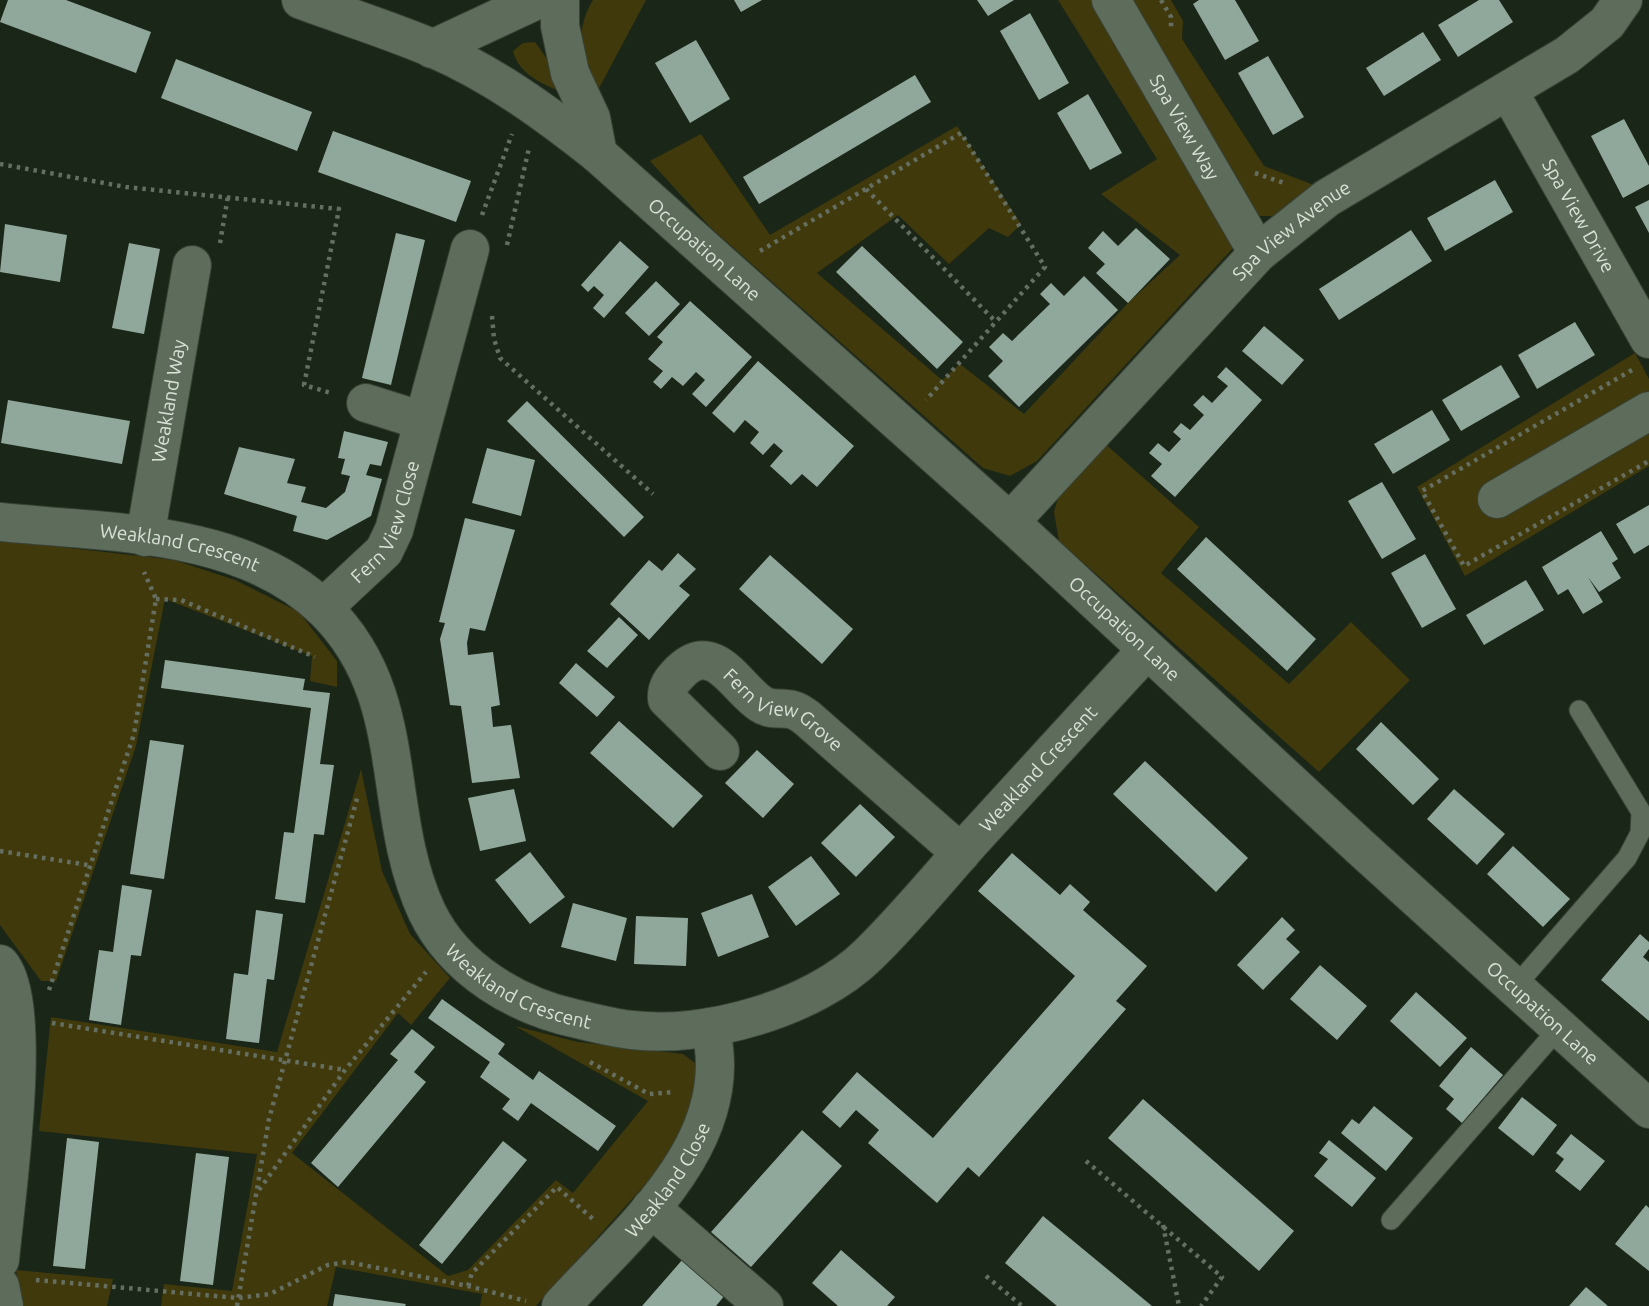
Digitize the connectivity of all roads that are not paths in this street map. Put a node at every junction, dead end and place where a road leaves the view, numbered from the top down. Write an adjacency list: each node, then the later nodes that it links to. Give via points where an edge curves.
1 (301, 0): 6 (street, Occupation Lane)
2 (537, 0): 6 (street)
3 (560, 0): 8 (street, via 560,26 570,73 591,118)
4 (1111, 0): 10 (street, Spa View Way)
5 (1623, 0): 7 (street, Spa View Avenue, via 1606,23 1567,55)
6 (432, 49): 8 (street, Occupation Lane, via 501,84 527,116)
7 (1509, 92): 10 (street, Spa View Avenue, via 1327,198); 12 (street, Spa View Drive)
8 (598, 154): 18 (street, Occupation Lane)
9 (488, 249): 15 (street, Fern View Close)
10 (1258, 253): 18 (street, Spa View Avenue)
11 (192, 265): 19 (street, Weakland Way)
12 (1649, 339)
13 (366, 403): 15 (street)
14 (1649, 411): 16 (street)
15 (424, 421): 20 (street, Fern View Close, via 384,551)
16 (1497, 499)
17 (0, 522): 19 (street, Weakland Crescent)
18 (1010, 522): 21 (street, Occupation Lane)
19 (145, 537): 20 (street, Weakland Crescent, via 244,559)
20 (323, 608): 27 (street, Weakland Crescent, via 373,679 383,707 409,867 429,916 449,944 480,976 512,997 551,1013 631,1030 673,1032)
21 (1147, 650): 24 (street, Weakland Crescent); 26 (street, Occupation Lane)
22 (1579, 710): 26 (lane, via 1641,812 1640,834 1627,858)
23 (720, 751): 24 (street, Fern View Grove, via 667,699 673,679 705,660 718,663 761,704 793,710 807,718)
24 (961, 853): 27 (street, Weakland Crescent, via 866,957 837,978 794,1003)
25 (0, 964): 32 (street, via 15,1001 30,1019 19,1042)
26 (1514, 988): 28 (street, Occupation Lane)
27 (709, 1027): 30 (street, Weakland Close, via 716,1082 710,1111 695,1145)
28 (1559, 1028): 29 (street, Occupation Lane); 31 (lane)
29 (1649, 1109)
30 (651, 1208): 33 (street, Weakland Close, via 620,1242); 34 (street)
31 (1391, 1220)
32 (8, 1283)
33 (547, 1305)
34 (764, 1306)

